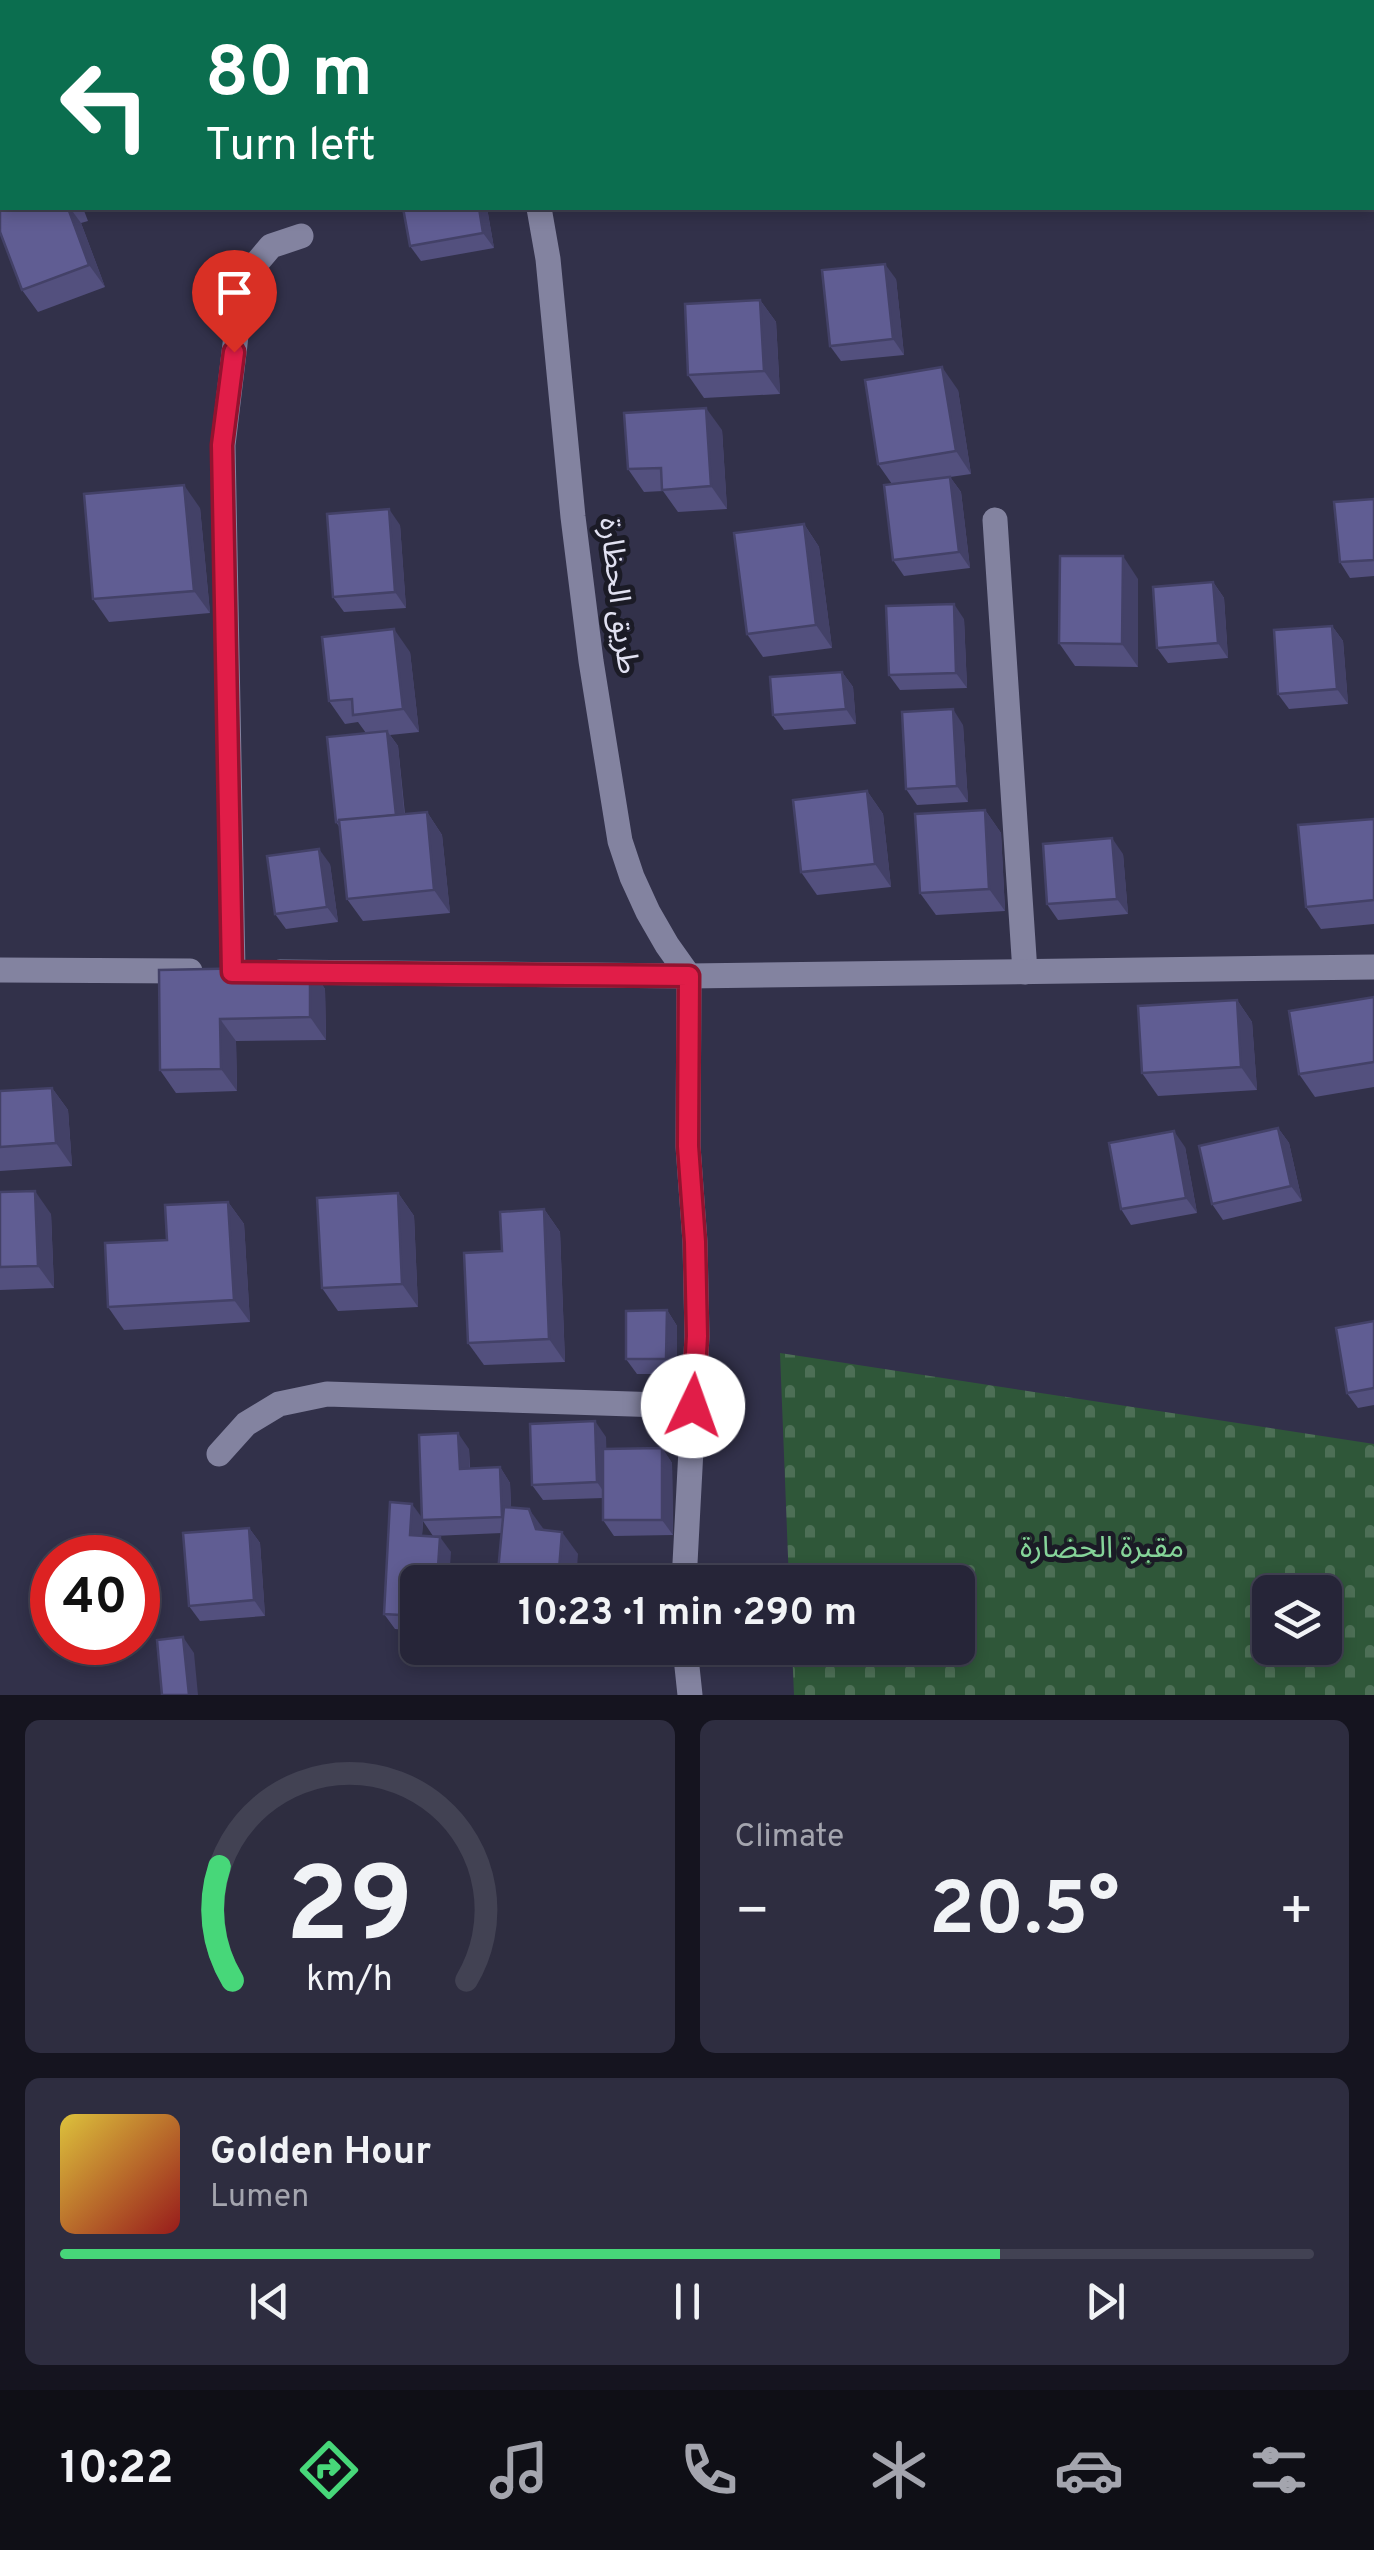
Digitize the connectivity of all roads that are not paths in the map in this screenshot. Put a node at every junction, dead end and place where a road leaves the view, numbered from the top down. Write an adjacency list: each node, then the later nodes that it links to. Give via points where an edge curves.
1 (539, 210): 8 (street, طريق الحظارة, via 591,661 620,841 648,912)
2 (300, 236): 6 (street, via 271,246 255,264 238,319 222,445)
3 (995, 520): 7 (street)
4 (1374, 967): 7 (street)
5 (0, 970): 6 (street)
6 (232, 972): 8 (street)
7 (1025, 972): 8 (street)
8 (689, 976): 9 (street)
9 (693, 1406): 10 (street, via 327,1394 279,1404 246,1424); 11 (street)
10 (218, 1454)
11 (685, 1565)
12 (687, 1665): 13 (street)
13 (690, 1695)

